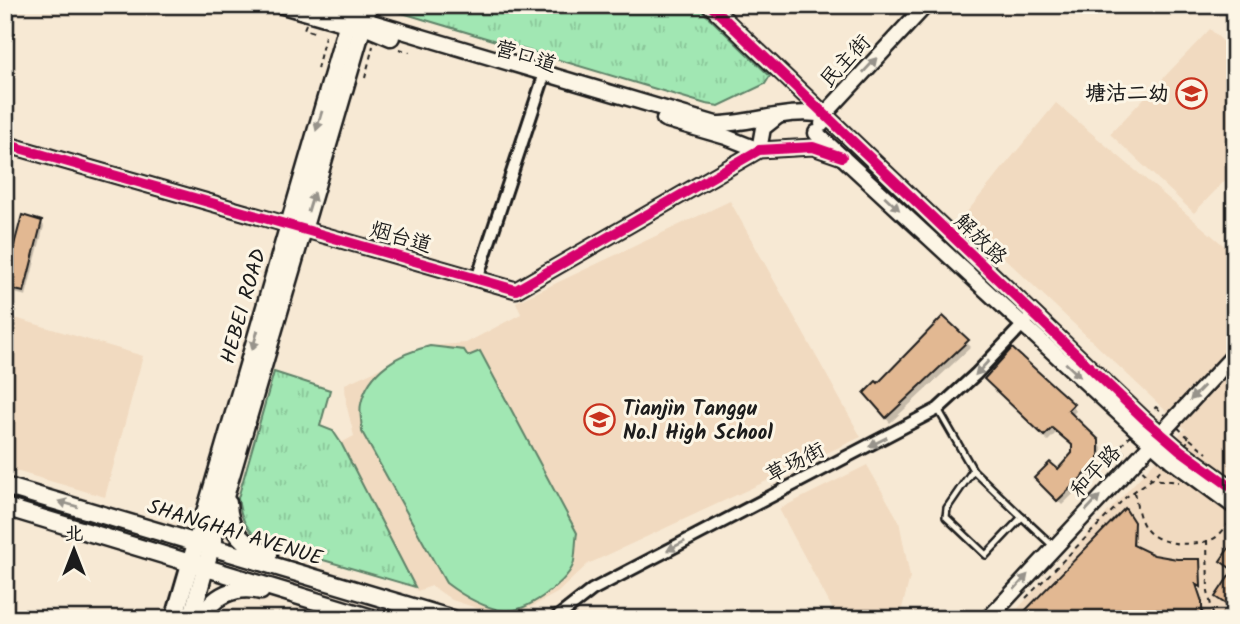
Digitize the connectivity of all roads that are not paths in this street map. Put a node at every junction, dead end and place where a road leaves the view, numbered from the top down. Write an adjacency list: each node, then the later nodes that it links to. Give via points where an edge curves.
1 (279, 5): 4 (street)
2 (710, 5): 9 (street, 解放路)
3 (926, 5): 9 (street, 民主街, one-way to 3)
4 (318, 10): 5 (main road)
5 (362, 15): 6 (main road); 6 (street, via 374,13); 7 (main road, HEBEI ROAD)
6 (393, 33): 7 (main road, via 369,42); 8 (street, 营口道)
7 (346, 60): 16 (main road, HEBEI ROAD)
8 (544, 78): 10 (street, 营口道, via 716,124); 14 (street, 营口道); 17 (street)
9 (824, 115): 10 (street, 营口道); 11 (street, 民主街); 18 (street, 解放路)
10 (779, 116): 14 (street, via 764,128)
11 (816, 133): 13 (street, via 802,144); 15 (street, 解放路)
12 (5, 144): 16 (street, 烟台道)
13 (784, 149): 14 (street); 15 (street, via 813,147)
14 (759, 150): 17 (street, 烟台道, via 516,290)
15 (842, 157): 18 (street, 解放路, one-way to 18)
16 (296, 227): 17 (street, 烟台道); 23 (main road, HEBEI ROAD); 26 (main road, HEBEI ROAD, one-way to 26)
17 (477, 279)
18 (1028, 319): 20 (street, 草场街, one-way to 20); 21 (street, 解放路, one-way to 21); 21 (street, 解放路, via 1128,404)
19 (1235, 354): 21 (street, one-way to 21)
20 (938, 409): 22 (lane); 40 (street, 草场街, one-way to 40, via 592,590)
21 (1150, 437): 25 (street, 解放路); 28 (street, 解放路); 31 (street, 和平路, one-way to 21)
22 (973, 470): 29 (lane); 29 (lane, via 947,508 946,517 986,555)
23 (230, 479): 32 (main road, HEBEI ROAD); 33 (main road, via 228,516 240,540)
24 (5, 486): 30 (main road, SHANGHAI AVENUE, one-way to 24)
25 (1235, 490)
26 (207, 506): 30 (main road, via 191,525); 32 (main road, HEBEI ROAD)
27 (5, 507): 32 (main road, via 146,548)
28 (1234, 513)
29 (1022, 517): 31 (lane)
30 (157, 530): 32 (main road, SHANGHAI AVENUE)
31 (1054, 546): 41 (street, 和平路, one-way to 31)
32 (203, 552): 33 (main road, SHANGHAI AVENUE, via 253,558); 34 (main road, SHANGHAI AVENUE, via 244,579); 35 (main road, HEBEI ROAD); 36 (main road, HEBEI ROAD)
33 (348, 588): 39 (main road, SHANGHAI AVENUE)
34 (341, 609): 37 (main road, via 246,589 216,599); 38 (main road, SHANGHAI AVENUE)
35 (174, 619)
36 (191, 619)
37 (202, 619)
38 (375, 619)
39 (453, 619)
40 (555, 619)
41 (988, 619)

